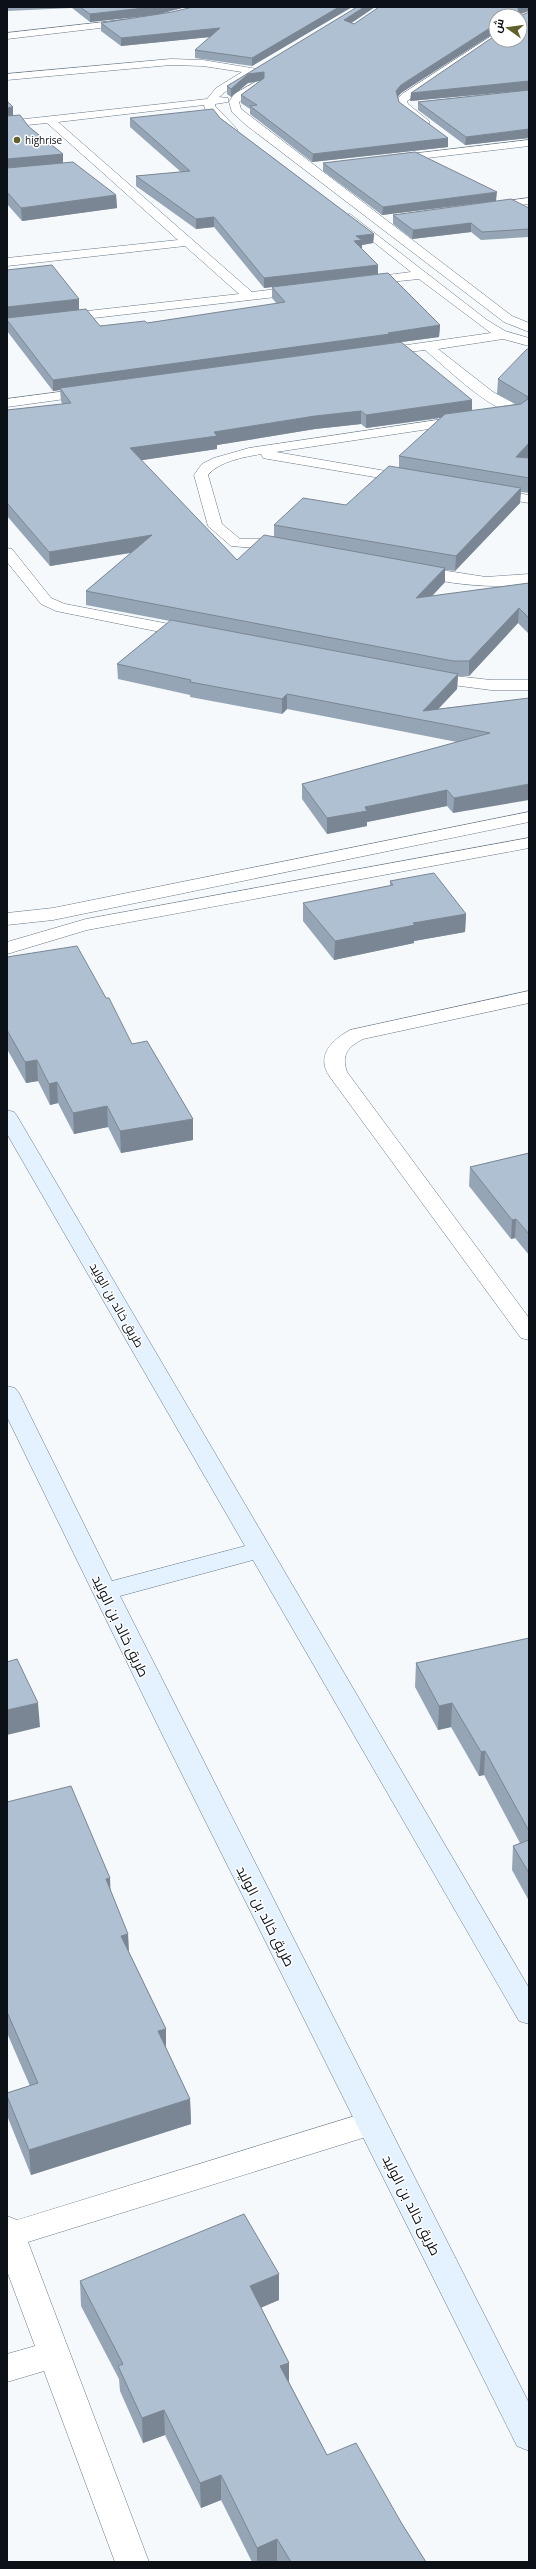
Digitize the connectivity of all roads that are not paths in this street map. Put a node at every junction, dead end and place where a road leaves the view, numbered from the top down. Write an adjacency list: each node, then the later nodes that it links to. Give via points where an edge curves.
1 (143, 21): 2 (street)
2 (7, 36)
3 (488, 41): 9 (street, via 406,96 402,100)
4 (7, 77): 7 (street, via 171,62 256,69 214,95)
5 (267, 78): 6 (street)
6 (236, 99): 7 (street); 21 (street, via 234,106 245,119)
7 (210, 102): 10 (street); 13 (street, via 209,107 213,112)
8 (420, 105): 9 (street)
9 (404, 107): 12 (street)
10 (50, 120): 11 (street); 18 (street)
11 (7, 124)
12 (434, 129)
13 (243, 138)
14 (451, 142): 16 (street)
15 (529, 144): 16 (street)
16 (463, 151): 17 (street)
17 (379, 160)
18 (102, 166): 19 (street); 27 (street)
19 (86, 167)
20 (325, 167): 21 (street)
21 (310, 168): 26 (street)
22 (529, 201): 23 (street)
23 (474, 208)
24 (340, 210): 29 (street)
25 (396, 219): 26 (street)
26 (380, 221): 34 (street, via 508,319)
27 (188, 242): 28 (street); 32 (street)
28 (7, 262)
29 (420, 275): 30 (street); 36 (street, via 482,323)
30 (350, 284)
31 (311, 288): 32 (street)
32 (249, 296): 33 (street)
33 (7, 324)
34 (529, 328)
35 (529, 333): 36 (street)
36 (504, 336): 37 (street); 38 (street)
37 (529, 342)
38 (427, 346): 39 (street); 42 (street, via 494,400)
39 (364, 355)
40 (101, 390): 41 (street)
41 (7, 403)
42 (523, 414): 43 (street)
43 (494, 416)
44 (479, 418): 45 (street)
45 (249, 452): 46 (street); 49 (street, via 219,461 207,467 201,474 215,526 236,543 259,543)
46 (427, 482)
47 (474, 490): 48 (street)
48 (529, 499)
49 (299, 550)
50 (7, 552): 53 (street, via 46,601 61,608)
51 (401, 568): 52 (street, via 480,582 499,583)
52 (529, 579)
53 (205, 636)
54 (413, 675): 55 (street, via 475,684)
55 (529, 685)
56 (529, 817): 58 (street, via 53,914)
57 (529, 843): 59 (street, via 86,925)
58 (7, 919)
59 (7, 948)
60 (529, 997): 62 (street, via 357,1034 343,1042 335,1051 333,1062 337,1073)
61 (7, 1116): 64 (street, طريق خالد بن الوليد)
62 (529, 1333)
63 (7, 1394): 65 (street, طريق خالد بن الوليد)
64 (260, 1550): 65 (street); 66 (street, طريق خالد بن الوليد)
65 (104, 1592): 67 (street, طريق خالد بن الوليد)
66 (529, 2014)
67 (371, 2124): 68 (street); 71 (street, طريق خالد بن الوليد)
68 (8, 2232): 69 (street)
69 (53, 2354): 70 (street); 72 (street)
70 (7, 2368)
71 (529, 2436)
72 (132, 2562)

